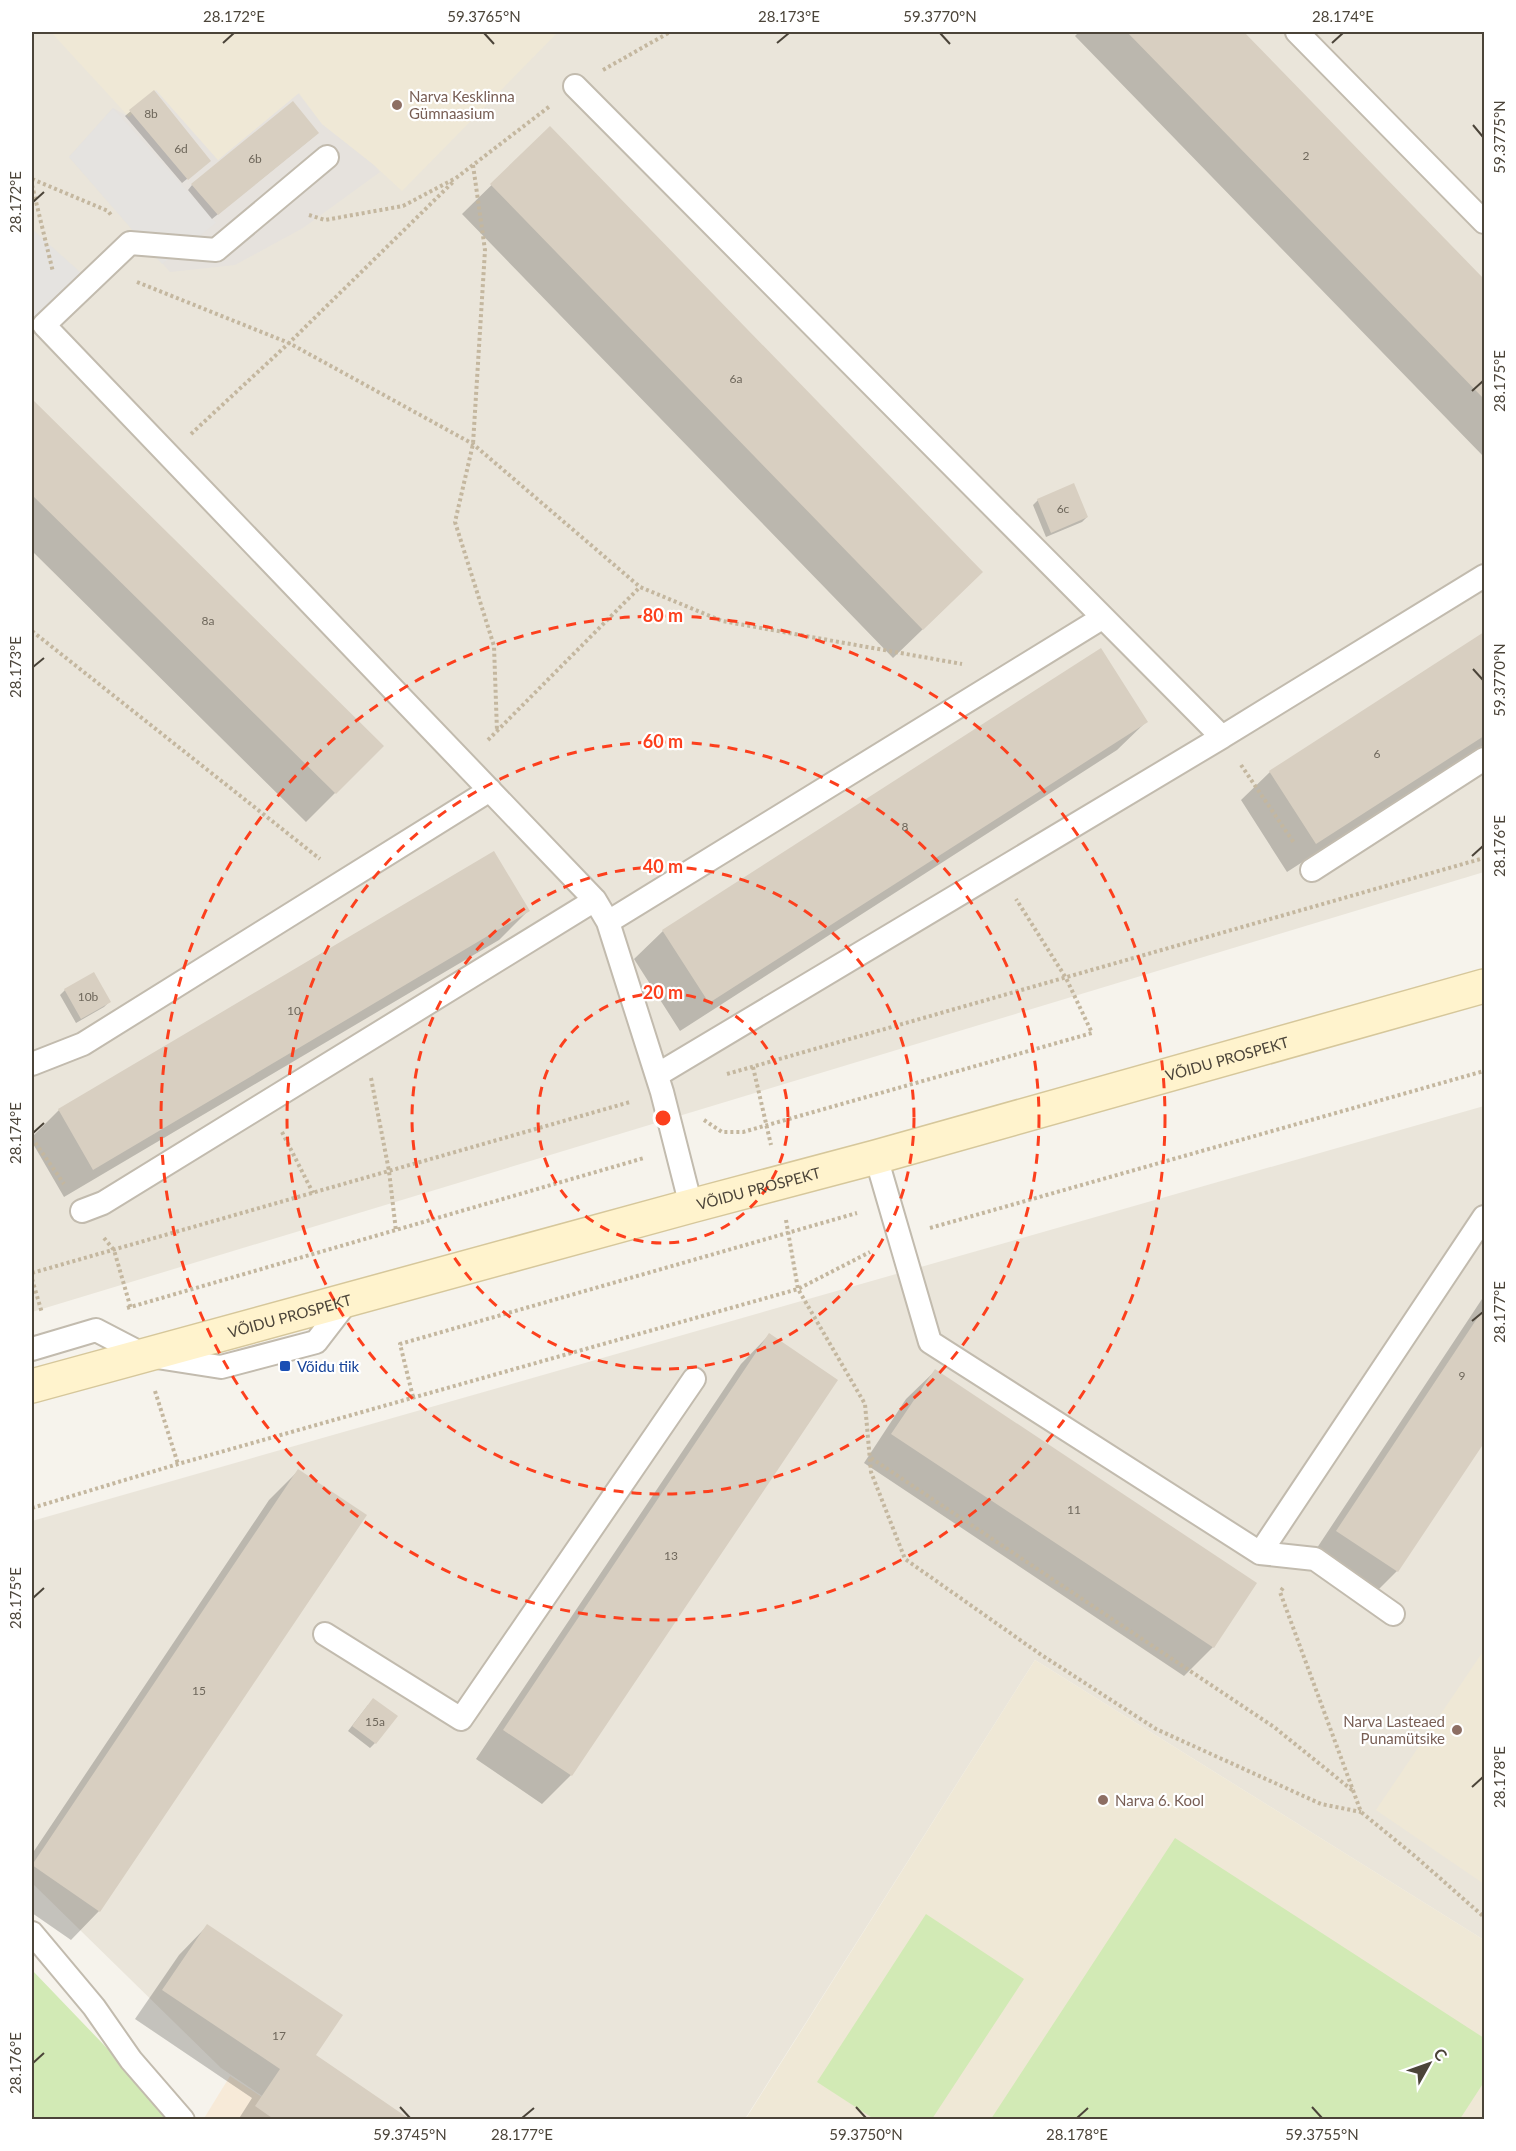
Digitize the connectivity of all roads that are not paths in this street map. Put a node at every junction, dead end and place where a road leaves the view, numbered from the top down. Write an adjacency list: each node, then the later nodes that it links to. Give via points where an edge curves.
1 (1297, 32): 4 (lane)
2 (575, 86): 6 (lane)
3 (327, 157): 9 (lane, via 216,250 130,243 44,325)
4 (1485, 222)
5 (1485, 576): 7 (lane)
6 (1102, 618): 7 (lane); 12 (lane)
7 (1221, 737): 15 (lane, via 998,871)
8 (1485, 759): 10 (lane)
9 (490, 790): 11 (lane); 14 (lane, via 83,1044)
10 (1312, 870)
11 (596, 900): 12 (lane); 18 (lane, via 103,1203)
12 (608, 922): 15 (lane)
13 (1485, 986): 16 (street, VÕIDU PROSPEKT)
14 (32, 1064)
15 (659, 1084): 17 (lane)
16 (876, 1157): 17 (street, VÕIDU PROSPEKT); 24 (lane, via 930,1342)
17 (691, 1206): 21 (street, VÕIDU PROSPEKT)
18 (82, 1211)
19 (1485, 1217): 24 (lane)
20 (32, 1350): 21 (lane, via 96,1330)
21 (144, 1355): 23 (street, VÕIDU PROSPEKT)
22 (694, 1379): 26 (lane, via 461,1719)
23 (32, 1386)
24 (1260, 1552): 25 (lane, via 1315,1559)
25 (1393, 1614)
26 (325, 1634)
27 (32, 1933): 28 (lane)
28 (183, 2120)

